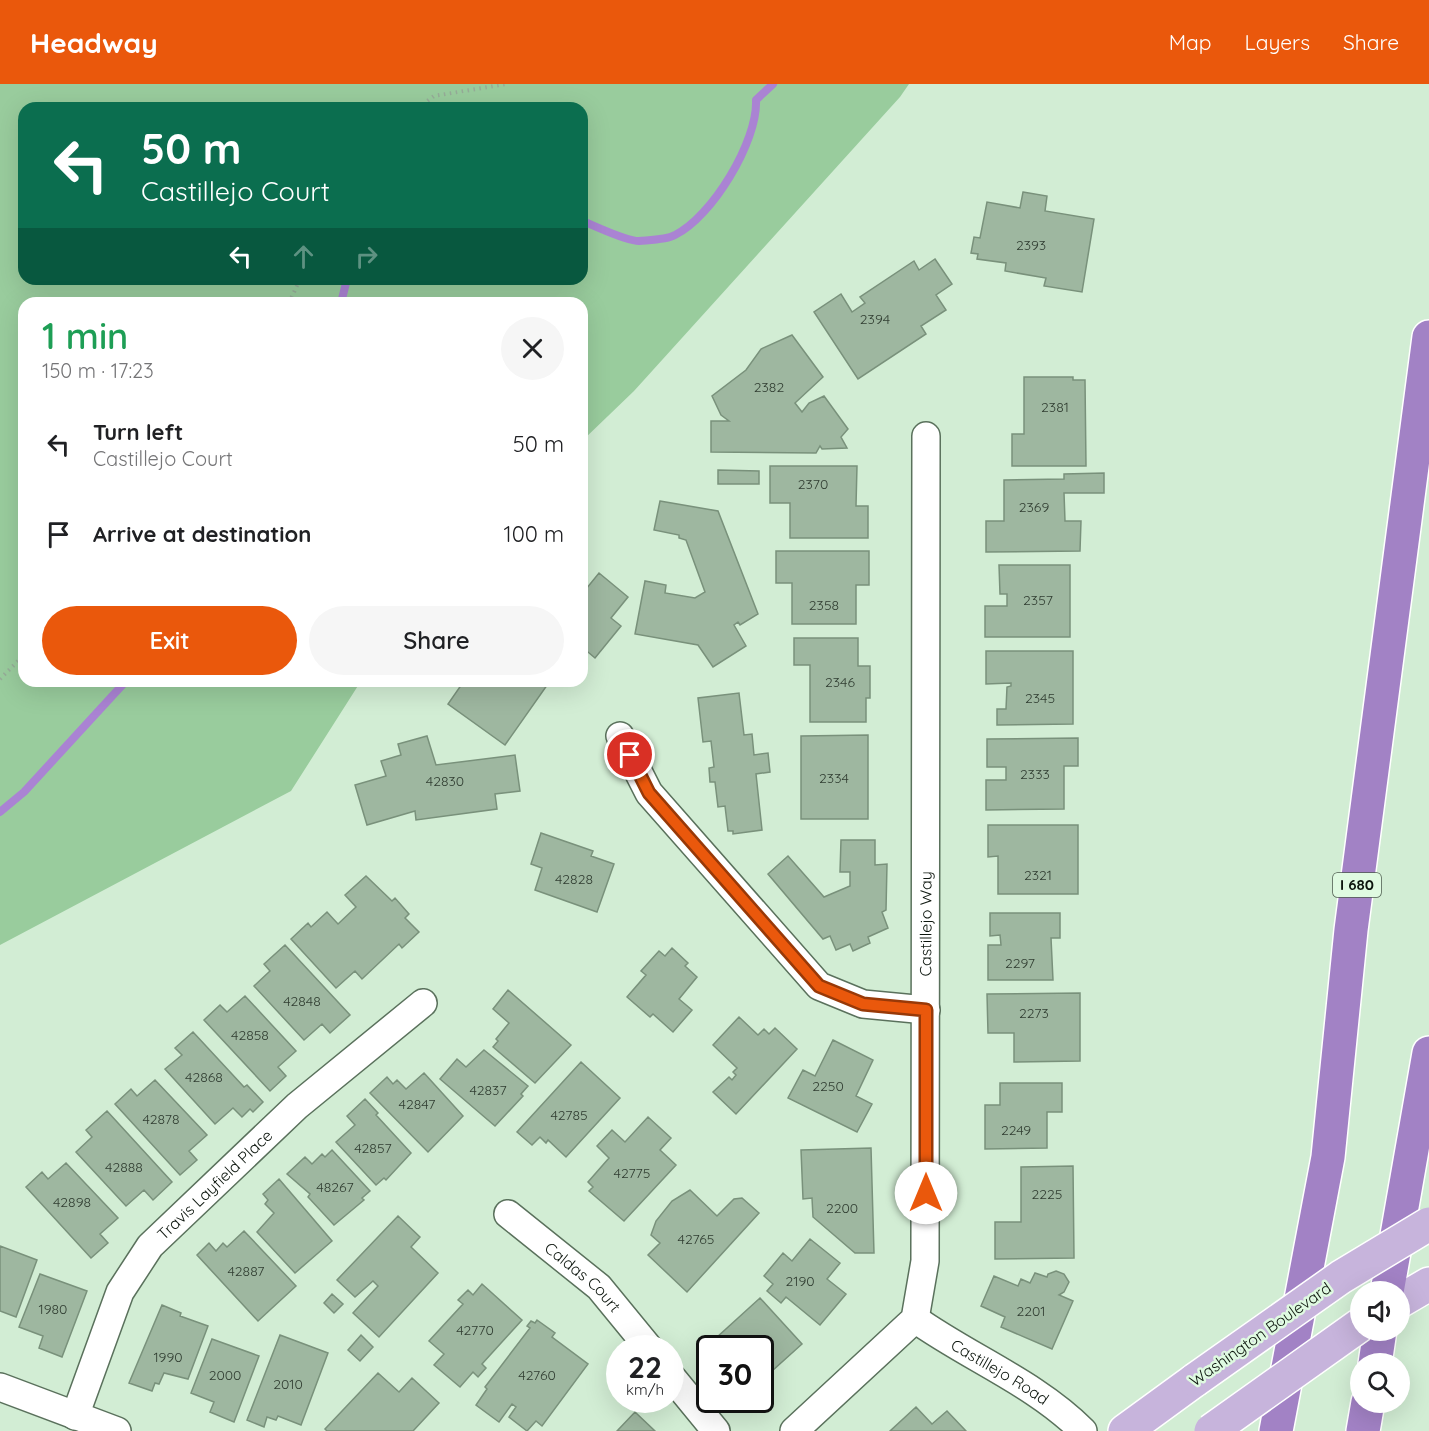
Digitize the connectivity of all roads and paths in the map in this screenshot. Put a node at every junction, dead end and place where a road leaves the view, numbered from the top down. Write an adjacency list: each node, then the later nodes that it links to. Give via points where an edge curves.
1 (506, 84): 2 (path, via 434,96)
2 (426, 102)
3 (1429, 338): 29 (highway, I 680, via 1351,930 1328,1156)
4 (926, 435): 9 (street, Castillejo Way)
5 (18, 661): 6 (path)
6 (0, 679)
7 (620, 736): 9 (street, via 649,793 819,986 863,1004)
8 (423, 1003): 22 (street, Travis Layfield Place, via 297,1106 150,1246 120,1292)
9 (926, 1010): 16 (street, Castillejo Way, via 925,1261)
10 (1429, 1053): 13 (highway)
11 (508, 1214): 18 (street, Caldas Court, via 599,1287)
12 (1429, 1224): 27 (main road, Washington Boulevard, bridge, via 1341,1277)
13 (1389, 1281)
14 (1429, 1284): 15 (main road)
15 (1410, 1295)
16 (915, 1319): 25 (street); 26 (street, Castillejo Road, via 987,1366 1036,1391)
17 (1350, 1332): 28 (main road, bridge)
18 (638, 1335)
19 (0, 1387): 22 (street)
20 (684, 1392): 24 (street)
21 (1366, 1413): 30 (highway)
22 (75, 1416): 23 (street)
23 (117, 1431)
24 (716, 1431)
25 (794, 1431)
26 (1083, 1431)
27 (1125, 1431)
28 (1211, 1431)
29 (1276, 1431)
30 (1363, 1431)

